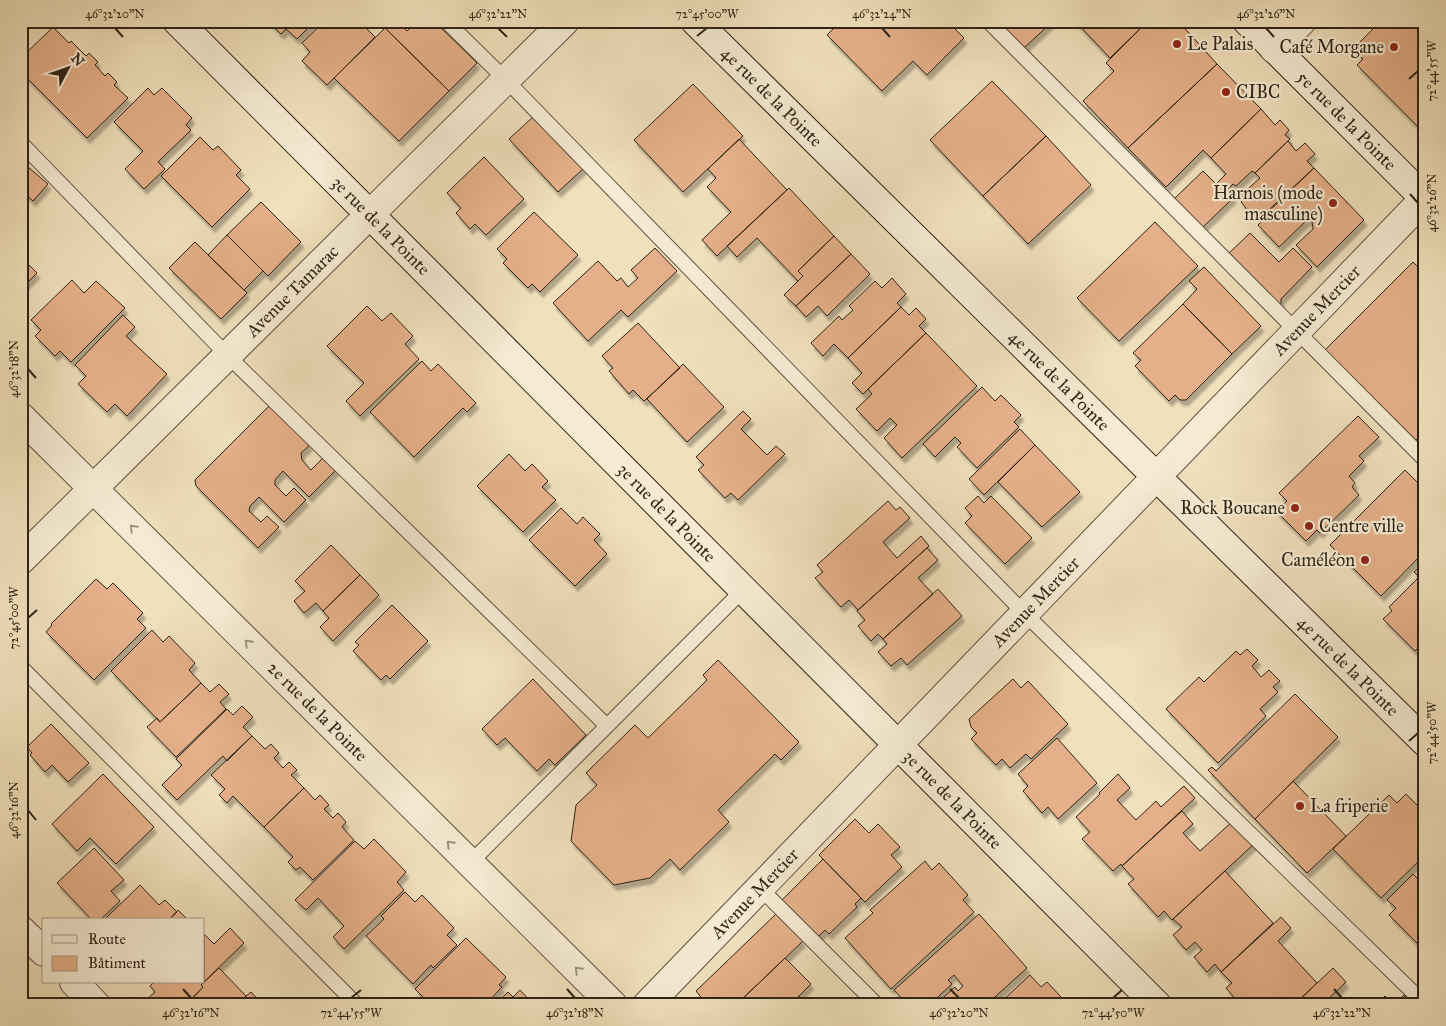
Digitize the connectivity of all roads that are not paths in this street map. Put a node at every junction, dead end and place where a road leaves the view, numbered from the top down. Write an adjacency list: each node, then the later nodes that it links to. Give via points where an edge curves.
1 (176, 21): 12 (street, 3e rue de la Pointe)
2 (446, 21): 9 (lane)
3 (565, 21): 9 (street, Avenue Tamarac)
4 (695, 21): 17 (street, 4e rue de la Pointe)
5 (988, 21): 13 (lane)
6 (1247, 21): 8 (street, 5e rue de la Pointe)
7 (1302, 21): 8 (street)
8 (1274, 49): 11 (street, 5e rue de la Pointe)
9 (506, 80): 12 (street, Avenue Tamarac); 21 (lane)
10 (21, 143): 14 (lane)
11 (1425, 199): 13 (street, Avenue Mercier)
12 (370, 215): 14 (street, Avenue Tamarac); 20 (street, 3e rue de la Pointe)
13 (1297, 331): 16 (lane); 17 (street, Avenue Mercier)
14 (228, 356): 18 (street, Avenue Tamarac); 23 (lane)
15 (21, 417): 18 (street, 2e rue de la Pointe)
16 (1425, 460)
17 (1156, 477): 21 (street, Avenue Mercier); 24 (street, 4e rue de la Pointe)
18 (94, 489): 19 (street, Avenue Tamarac); 26 (street, 2e rue de la Pointe, one-way to 18)
19 (21, 560)
20 (743, 590): 23 (lane); 25 (street, 3e rue de la Pointe)
21 (1025, 614): 25 (street, Avenue Mercier); 31 (lane)
22 (21, 667): 33 (lane)
23 (607, 726): 26 (lane)
24 (1425, 742)
25 (898, 745): 27 (street, Avenue Mercier); 37 (street, 3e rue de la Pointe)
26 (470, 863): 34 (street, 2e rue de la Pointe, one-way to 26)
27 (760, 888): 35 (street, Avenue Mercier); 36 (lane)
28 (21, 930): 29 (street)
29 (42, 950)
30 (76, 984): 32 (street)
31 (1425, 1004)
32 (96, 1005)
33 (358, 1005)
34 (613, 1005)
35 (647, 1005)
36 (877, 1005)
37 (1157, 1005)

